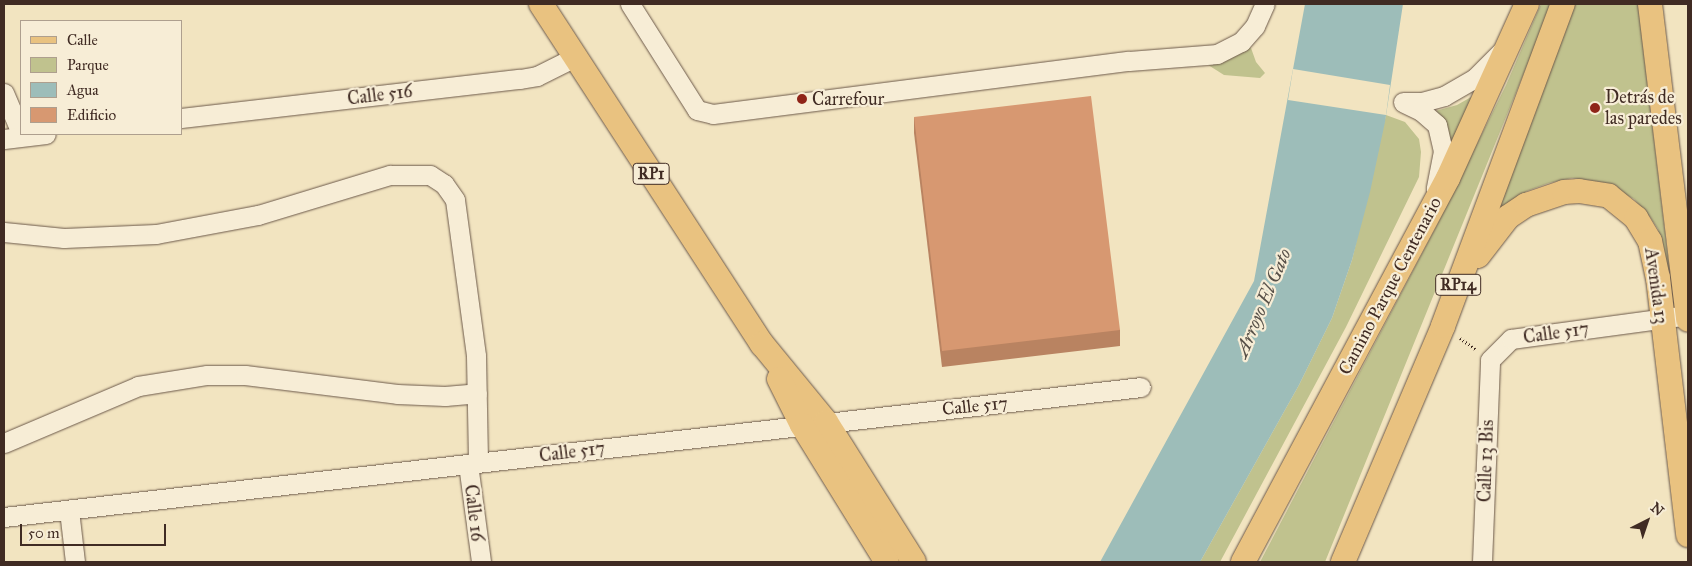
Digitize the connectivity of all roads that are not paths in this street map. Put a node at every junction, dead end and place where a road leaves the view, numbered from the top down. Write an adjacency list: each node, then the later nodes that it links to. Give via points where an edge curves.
1 (630, 4): 2 (street, via 697,110 713,114 1129,61 1217,54 1241,42 1255,26)
2 (1265, 4)
3 (1563, 4): 14 (main road, RP14)
4 (1650, 4): 15 (main road, Avenida 13)
5 (1526, 6): 12 (main road, Camino Parque Centenario); 12 (street, via 1502,52 1475,78 1444,96 1422,102 1403,102 1430,117 1441,138 1441,171)
6 (547, 7): 7 (main road, RP1)
7 (575, 57): 9 (street, Calle 516, via 537,76 520,79); 18 (main road, RP1)
8 (4, 93): 11 (street)
9 (182, 118)
10 (32, 135): 11 (street)
11 (17, 136)
12 (1428, 216): 33 (main road, Camino Parque Centenario)
13 (4, 232): 21 (street, Calle 16, via 64,238 156,234 258,215 390,175 430,176 444,184 455,200 476,356)
14 (1454, 296): 16 (main road, Avenida 13, via 1485,244 1508,217 1545,197 1586,191 1609,196 1643,228 1655,260); 34 (main road, RP14)
15 (1688, 315): 16 (street, Calle 517); 17 (main road, Avenida 13)
16 (1661, 317): 19 (street, Calle 517, via 1511,339); 28 (main road, Avenida 13)
17 (1688, 320)
18 (762, 344): 22 (main road, RP1); 23 (main road, RP1)
19 (1490, 360): 35 (street, Calle 13 Bis)
20 (1141, 387): 22 (street, Calle 517)
21 (477, 394): 24 (street, via 397,394 244,375 207,375 138,386); 25 (street, Calle 16)
22 (826, 422): 23 (street, Calle 517); 32 (main road, RP1)
23 (802, 425): 25 (street, Calle 517); 31 (main road, RP1)
24 (4, 443)
25 (473, 464): 26 (street, Calle 517); 30 (street, Calle 16)
26 (69, 510): 27 (street, Calle 517); 29 (street)
27 (4, 518)
28 (1688, 535)
29 (75, 562)
30 (480, 562)
31 (888, 562)
32 (914, 562)
33 (1243, 562)
34 (1343, 562)
35 (1482, 562)

